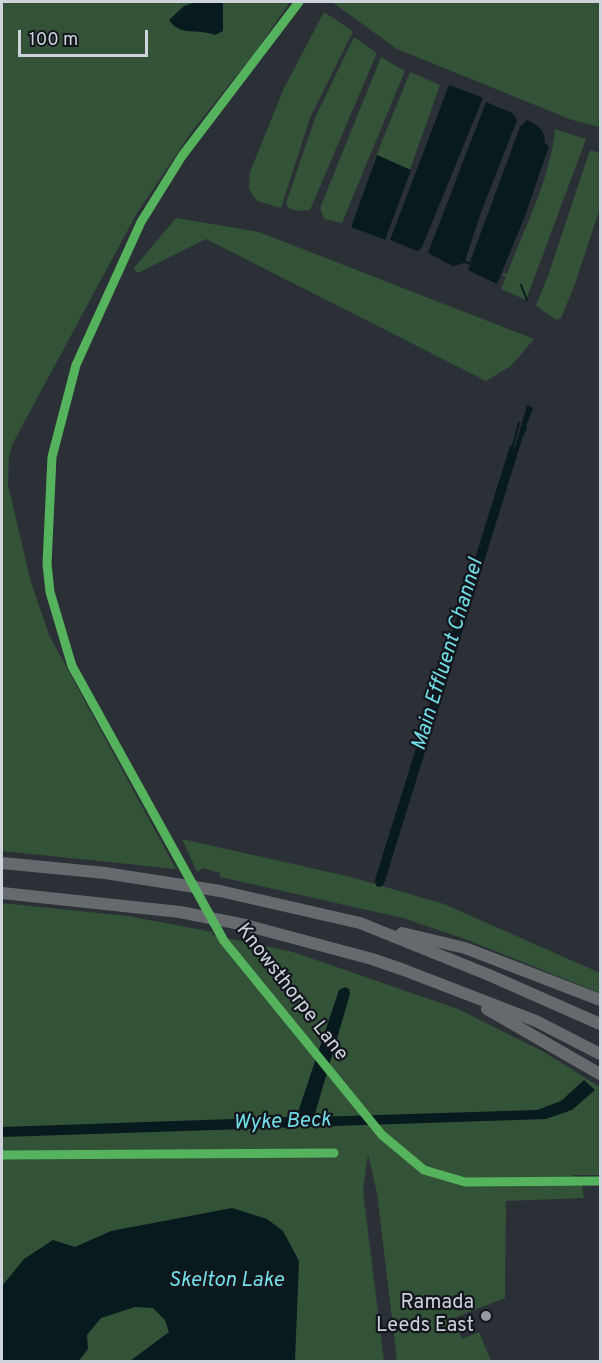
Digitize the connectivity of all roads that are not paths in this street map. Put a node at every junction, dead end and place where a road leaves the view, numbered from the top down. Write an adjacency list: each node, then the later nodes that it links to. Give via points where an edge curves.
1 (299, 2): 10 (street, Knowsthorpe Lane, via 182,156 141,222 76,365 52,457 47,564 50,592 72,666 224,941 382,1135 424,1170 465,1182)
2 (2, 863): 4 (highway, bridge, via 105,873 219,891)
3 (2, 893): 5 (highway, bridge, via 180,912 245,925 372,959)
4 (360, 923): 6 (highway, via 465,948); 7 (highway)
5 (452, 989): 8 (highway, via 536,1021); 9 (highway)
6 (600, 1000)
7 (600, 1024)
8 (600, 1054)
9 (600, 1074)
10 (600, 1180)

